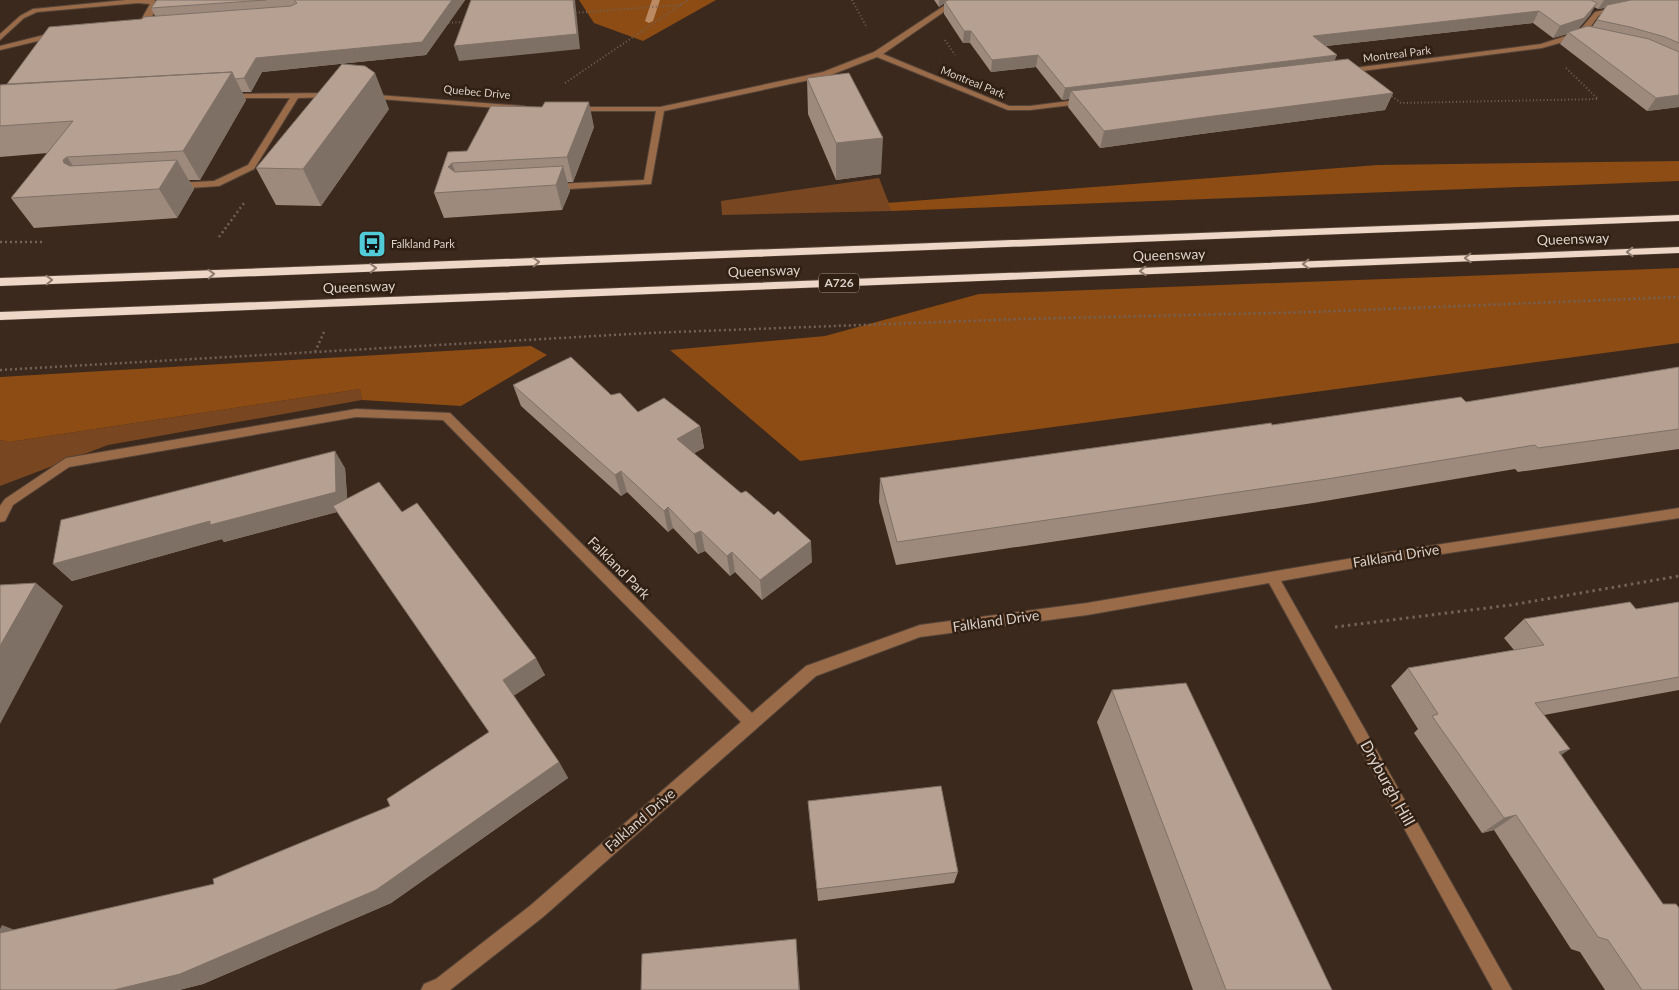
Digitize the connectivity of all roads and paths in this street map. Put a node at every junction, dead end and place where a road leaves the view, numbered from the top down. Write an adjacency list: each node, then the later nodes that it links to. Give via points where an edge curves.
1 (688, 0): 3 (path)
2 (958, 0): 6 (street)
3 (681, 4): 5 (path); 27 (path)
4 (1625, 8): 13 (street, via 1593,11)
5 (564, 14)
6 (930, 19): 18 (street); 25 (path)
7 (467, 22): 8 (path)
8 (438, 24)
9 (151, 26): 10 (street)
10 (141, 27): 11 (street); 15 (street, via 154,2 36,10 22,17)
11 (132, 28)
12 (69, 33): 17 (street)
13 (1581, 34): 14 (street); 16 (street, Montreal Park)
14 (1591, 36)
15 (0, 38)
16 (1542, 46): 19 (street, Montreal Park); 19 (path, via 1598,99 1401,103)
17 (0, 48)
18 (876, 54): 25 (street, Montreal Park); 29 (street, via 825,74)
19 (1360, 69): 20 (street, Montreal Park)
20 (1340, 72)
21 (296, 95): 22 (street); 23 (street); 30 (street, via 251,167 216,184)
22 (340, 95)
23 (215, 96)
24 (359, 96): 27 (street, Quebec Drive)
25 (987, 100): 26 (street, Montreal Park, via 1008,108 1030,108)
26 (1097, 100)
27 (531, 108)
28 (561, 109): 29 (street)
29 (660, 109): 31 (street, via 648,182)
30 (167, 186)
31 (542, 188)
32 (1679, 218): 36 (highway, Queensway, one-way to 32)
33 (0, 242): 34 (path)
34 (43, 242)
35 (1679, 250): 38 (highway, Queensway / A726, one-way to 38)
36 (0, 282)
37 (1679, 297): 39 (path, via 648,333)
38 (0, 316)
39 (0, 370)
40 (5, 502): 42 (street, Falkland Park); 46 (street, Falkland Park, via 66,462 356,413 446,416)
41 (1679, 513): 44 (street, Falkland Drive)
42 (0, 517)
43 (1679, 576): 45 (path, via 1511,605)
44 (1272, 577): 45 (street, Dryburgh Hill); 46 (street, Falkland Drive, via 1087,609 920,631 811,671)
45 (1302, 631): 48 (street, Dryburgh Hill)
46 (752, 723): 47 (street, Falkland Drive, via 537,912 442,985)
47 (430, 990)
48 (1503, 990)

